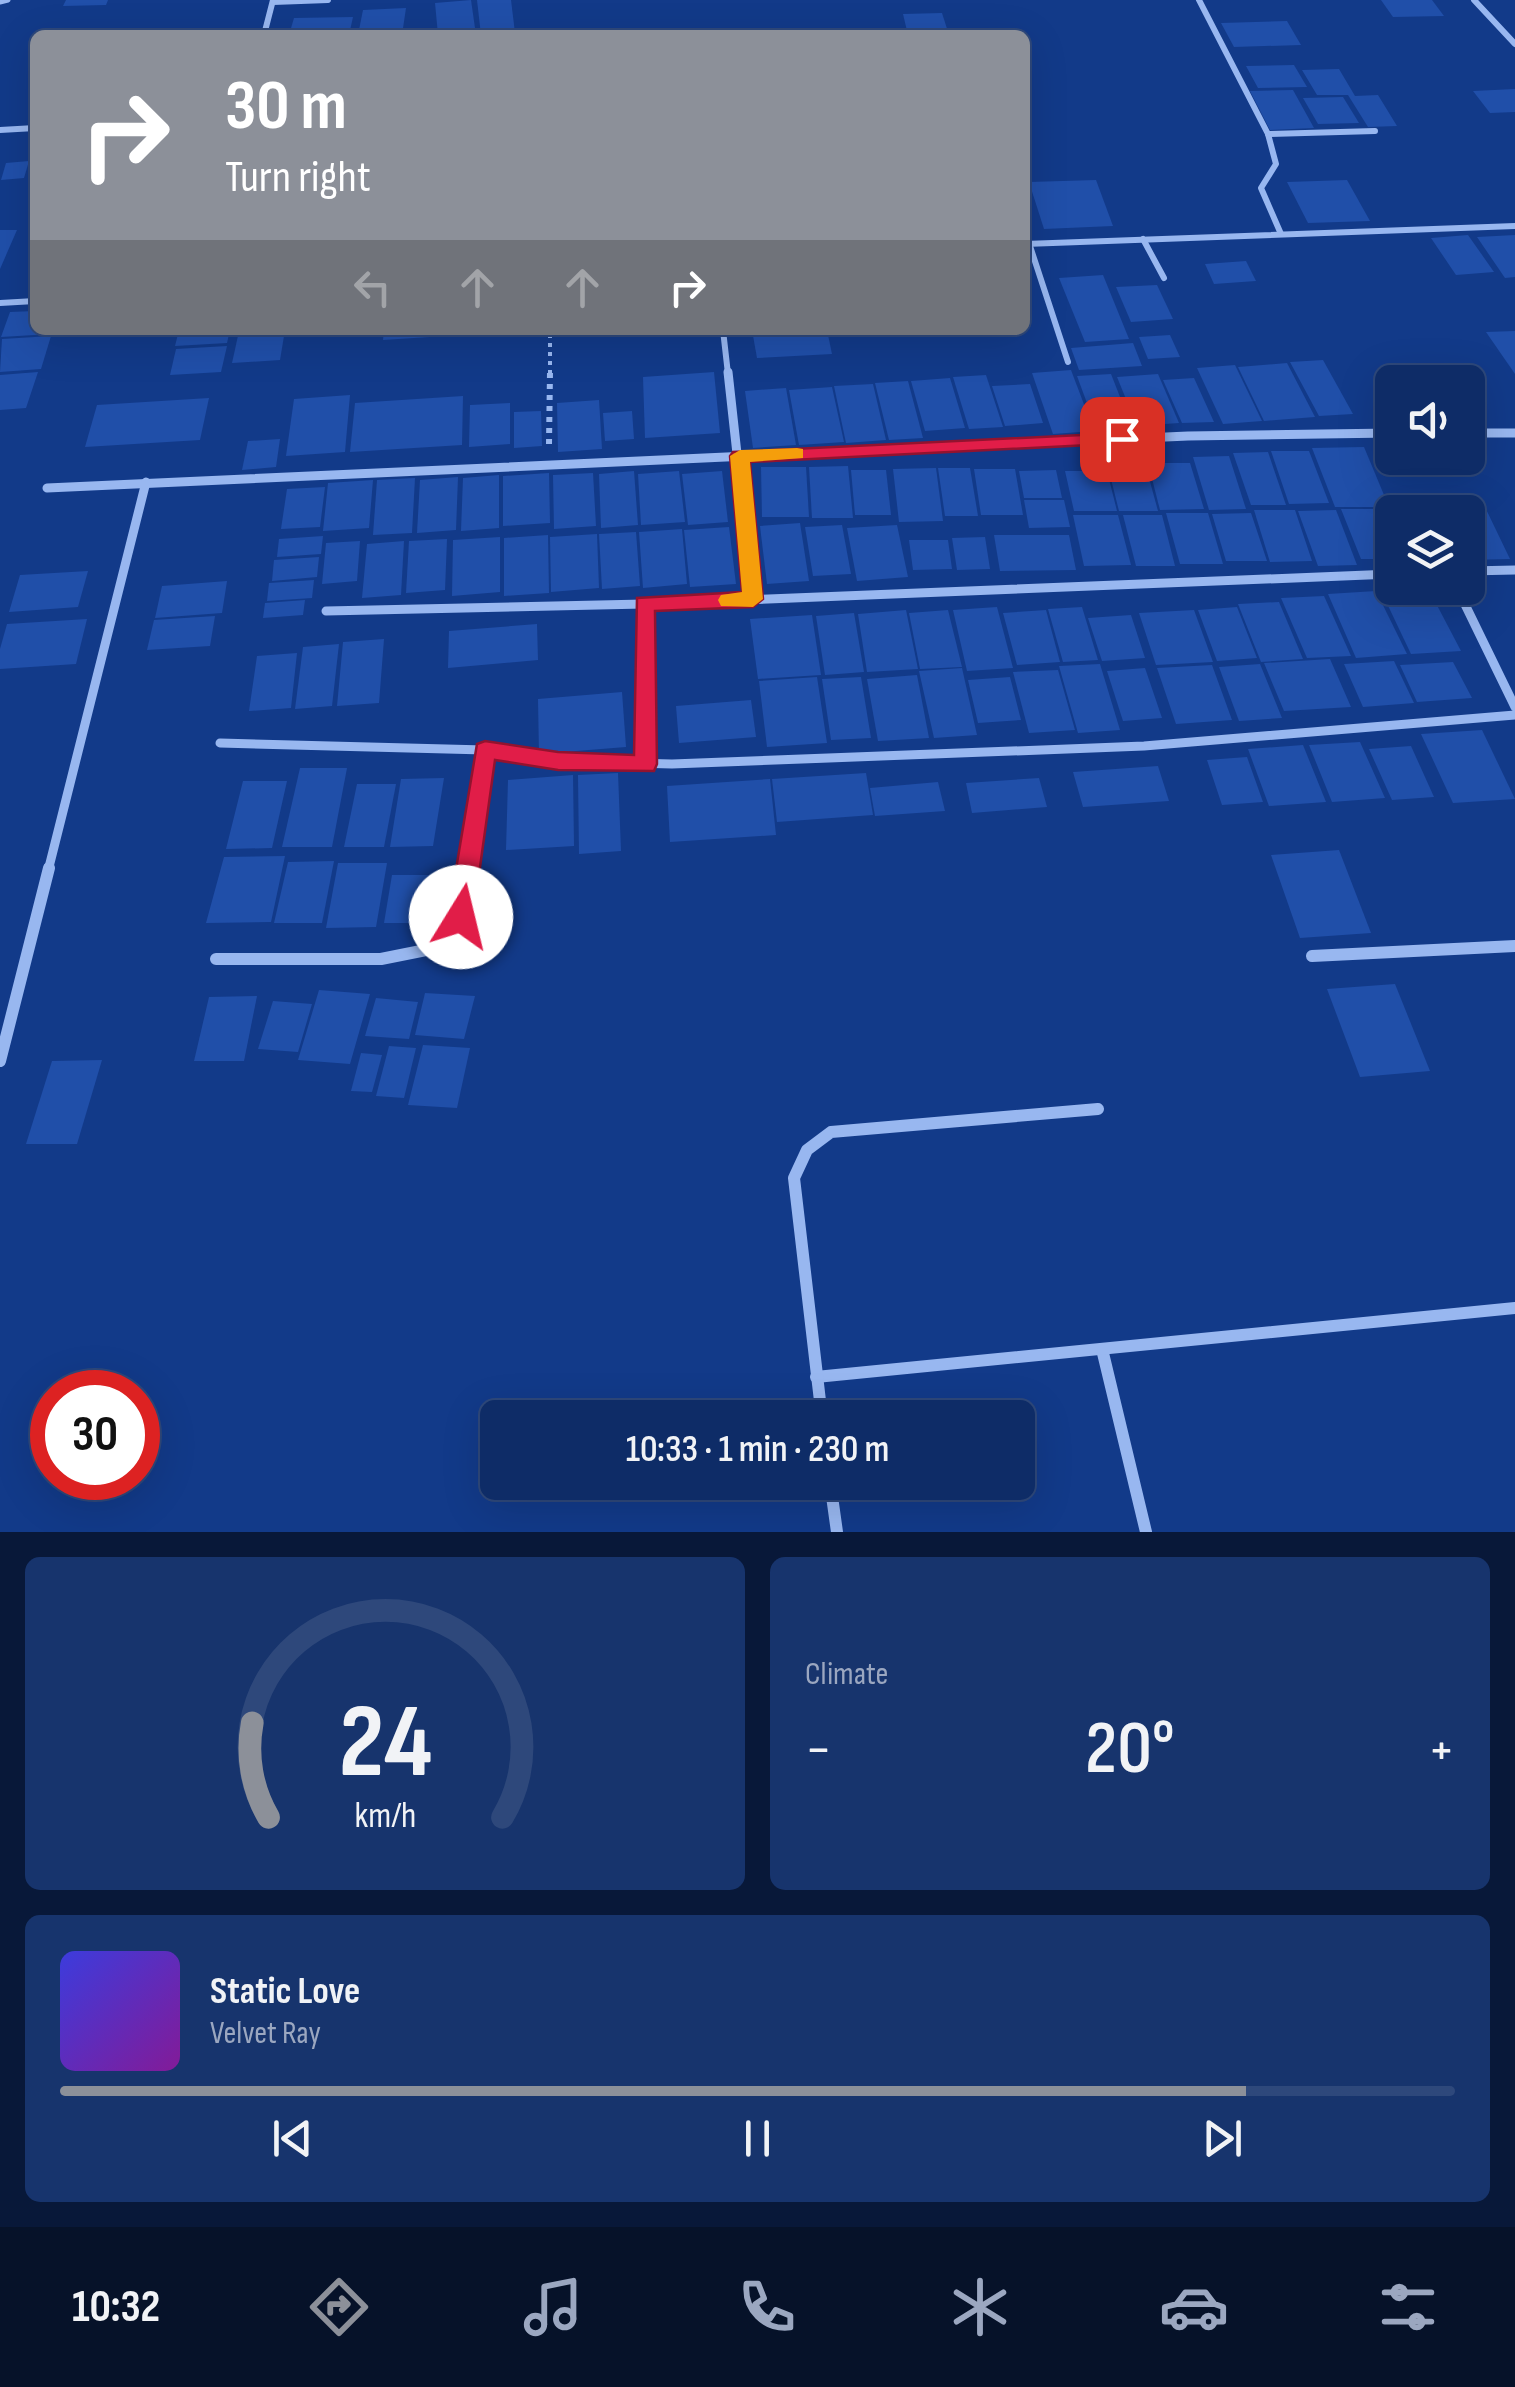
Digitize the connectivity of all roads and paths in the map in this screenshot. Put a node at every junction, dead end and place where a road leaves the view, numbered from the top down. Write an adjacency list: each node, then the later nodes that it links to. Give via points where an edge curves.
1 (8, 0): 6 (lane)
2 (328, 0): 5 (street)
3 (1198, 0): 12 (street)
4 (1474, 0): 8 (street)
5 (273, 1): 7 (street)
6 (0, 2)
7 (265, 30)
8 (1515, 44)
9 (30, 128): 10 (street)
10 (0, 130)
11 (1375, 131): 12 (street)
12 (1268, 134): 14 (street, via 1276,164 1261,188)
13 (1515, 226): 14 (street)
14 (1281, 234): 15 (street)
15 (1143, 239): 16 (street); 18 (street)
16 (1030, 243)
17 (1030, 252): 23 (street)
18 (1164, 278)
19 (30, 301): 20 (street)
20 (0, 303)
21 (550, 335): 28 (path)
22 (724, 335): 27 (street)
23 (1068, 362)
24 (1375, 433): 27 (street)
25 (1485, 433): 26 (street)
26 (1515, 433)
27 (740, 456): 28 (street); 34 (street)
28 (549, 465): 29 (street)
29 (146, 482): 30 (street); 46 (street)
30 (47, 488)
31 (1515, 570): 32 (street)
32 (1485, 571)
33 (1375, 575): 34 (street)
34 (753, 599): 35 (street)
35 (644, 604): 37 (street); 42 (street)
36 (1465, 605): 38 (street)
37 (326, 612)
38 (1515, 707)
39 (1515, 715): 42 (street, via 1144,746)
40 (220, 744): 41 (street)
41 (485, 750): 42 (street); 45 (street, via 463,910 441,947 381,958)
42 (646, 764)
43 (1515, 946): 44 (street)
44 (1312, 956)
45 (216, 960)
46 (0, 1061)
47 (1098, 1110): 50 (street, via 832,1132 815,1140 794,1178)
48 (1515, 1308): 49 (street)
49 (1102, 1349): 50 (street); 54 (street)
50 (816, 1377): 51 (street)
51 (819, 1400)
52 (832, 1500): 53 (street)
53 (836, 1532)
54 (1146, 1532)

